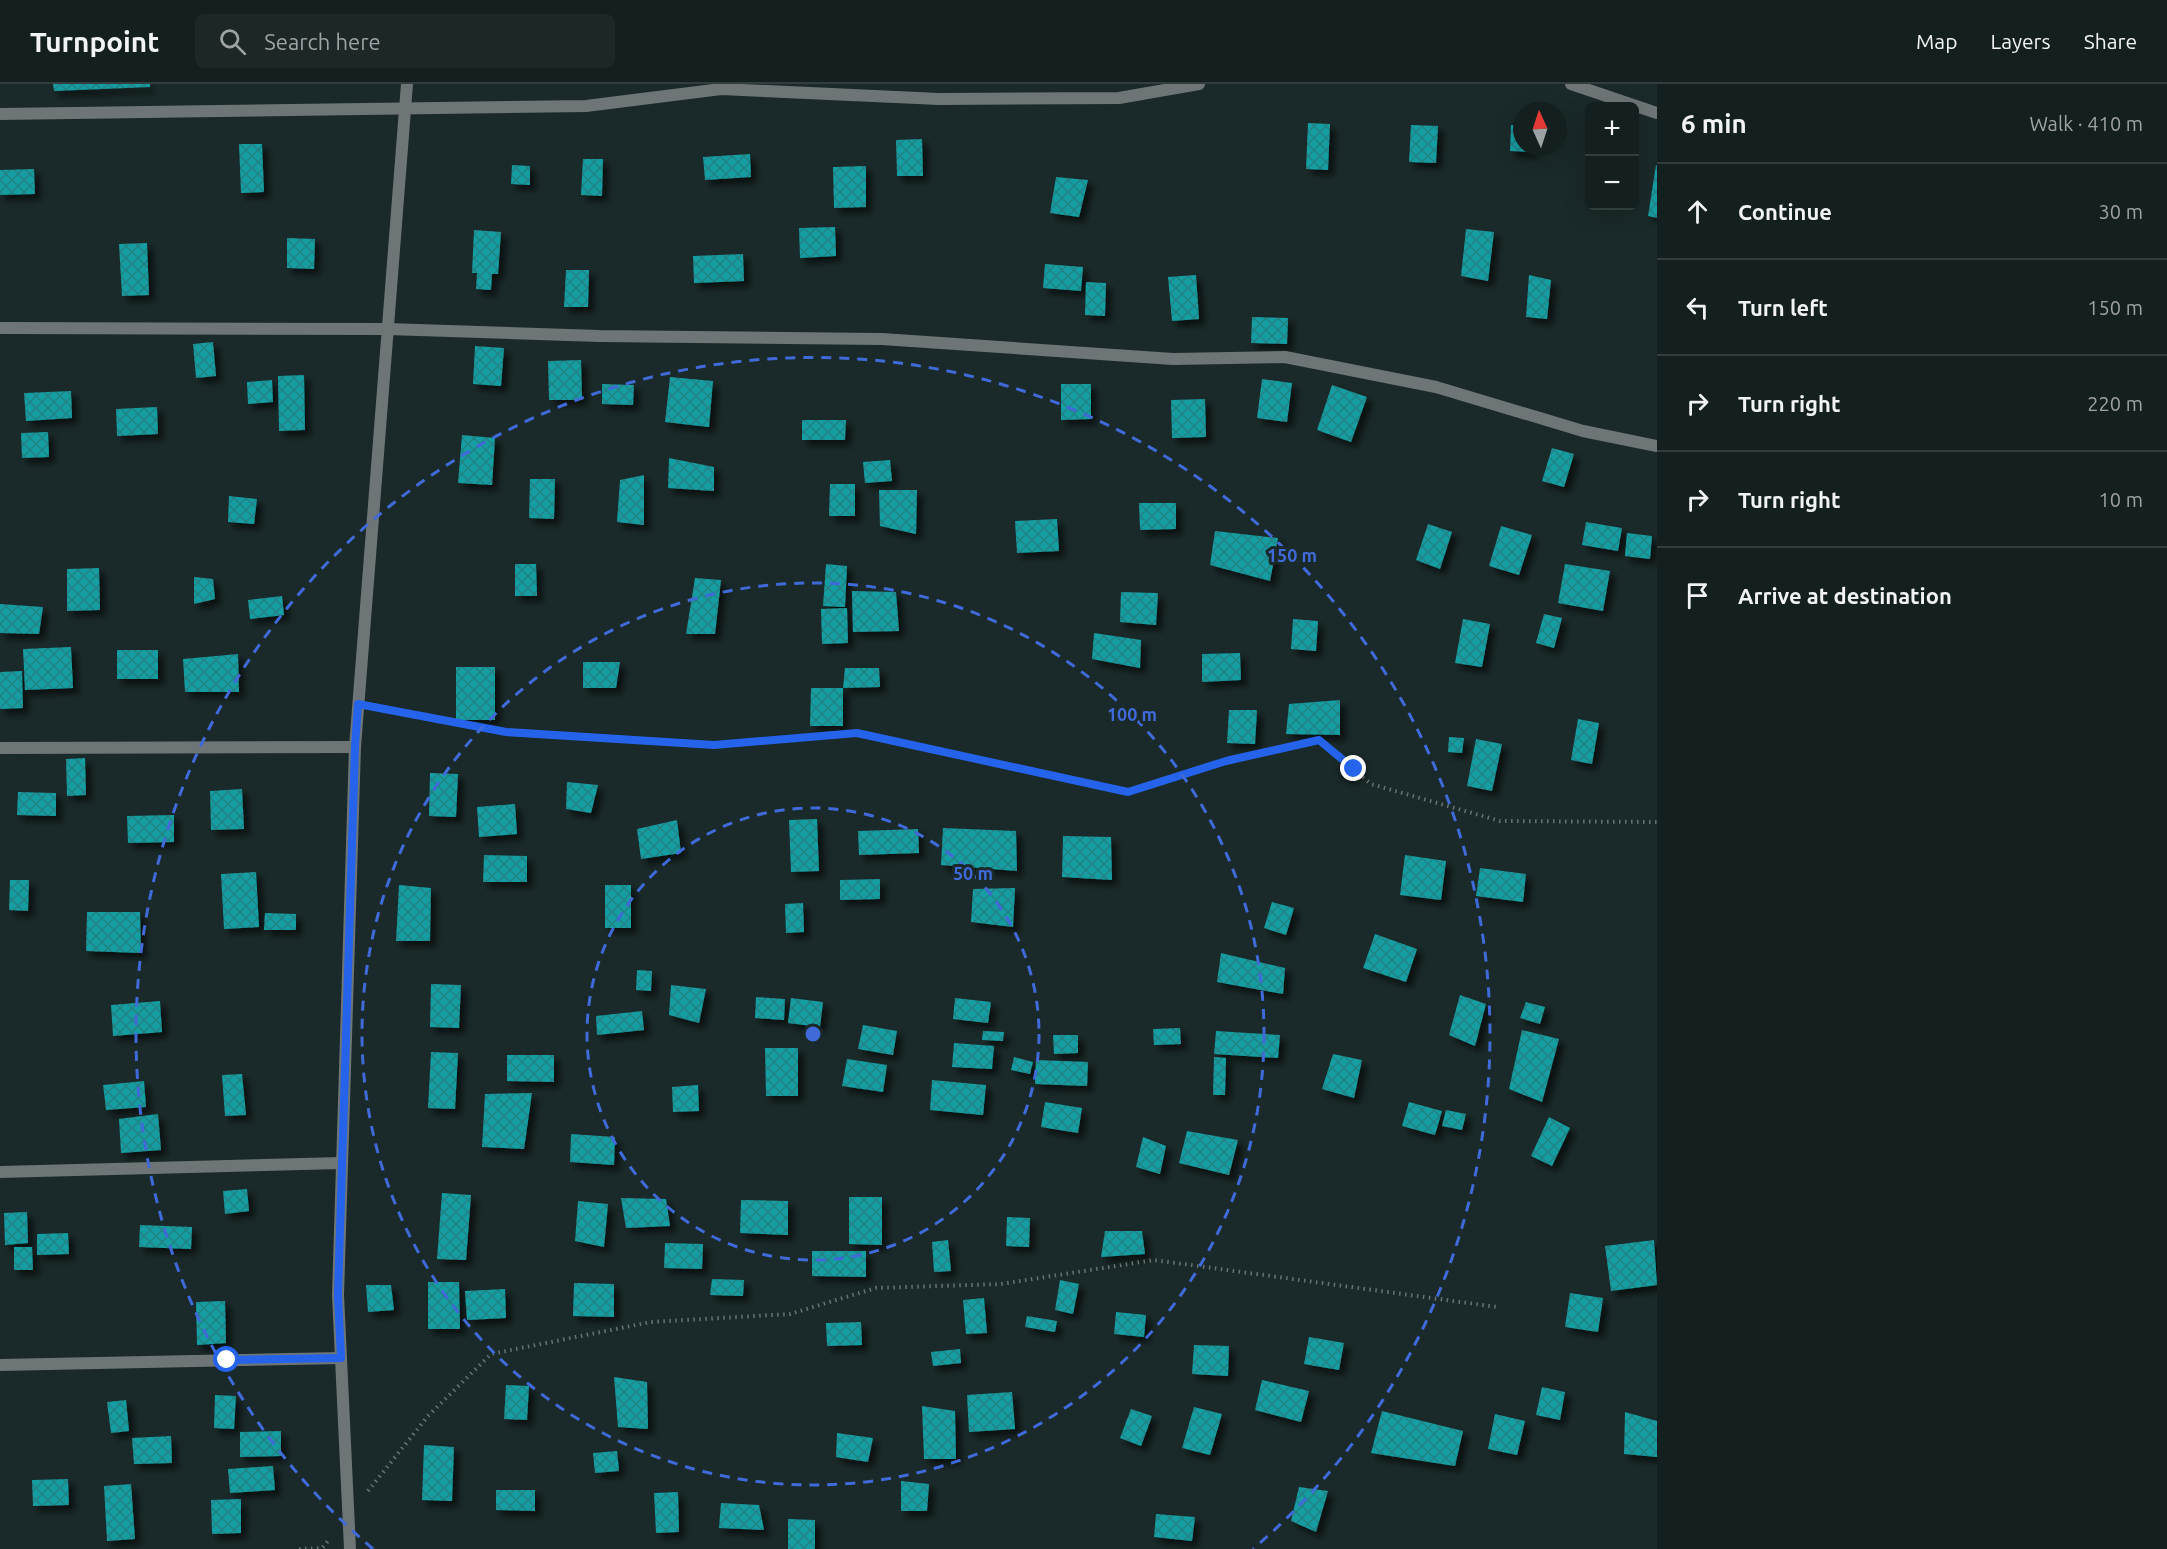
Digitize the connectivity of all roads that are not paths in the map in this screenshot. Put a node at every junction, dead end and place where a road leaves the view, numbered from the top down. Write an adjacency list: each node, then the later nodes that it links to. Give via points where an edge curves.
1 (407, 84): 4 (street)
2 (1199, 84): 4 (street, via 1119,98 939,99 722,89 586,106)
3 (1571, 84): 5 (street)
4 (406, 106): 6 (street); 8 (street)
5 (1657, 113)
6 (0, 114)
7 (0, 328): 8 (street)
8 (388, 329): 9 (street, via 882,339 1173,359 1285,357 1436,387 1583,431); 10 (street)
9 (1657, 446)
10 (355, 747): 11 (street); 12 (street)
11 (0, 748)
12 (342, 1163): 13 (street); 14 (street, via 338,1295)
13 (0, 1172)
14 (341, 1358): 15 (street); 16 (street)
15 (0, 1365)
16 (350, 1549)

